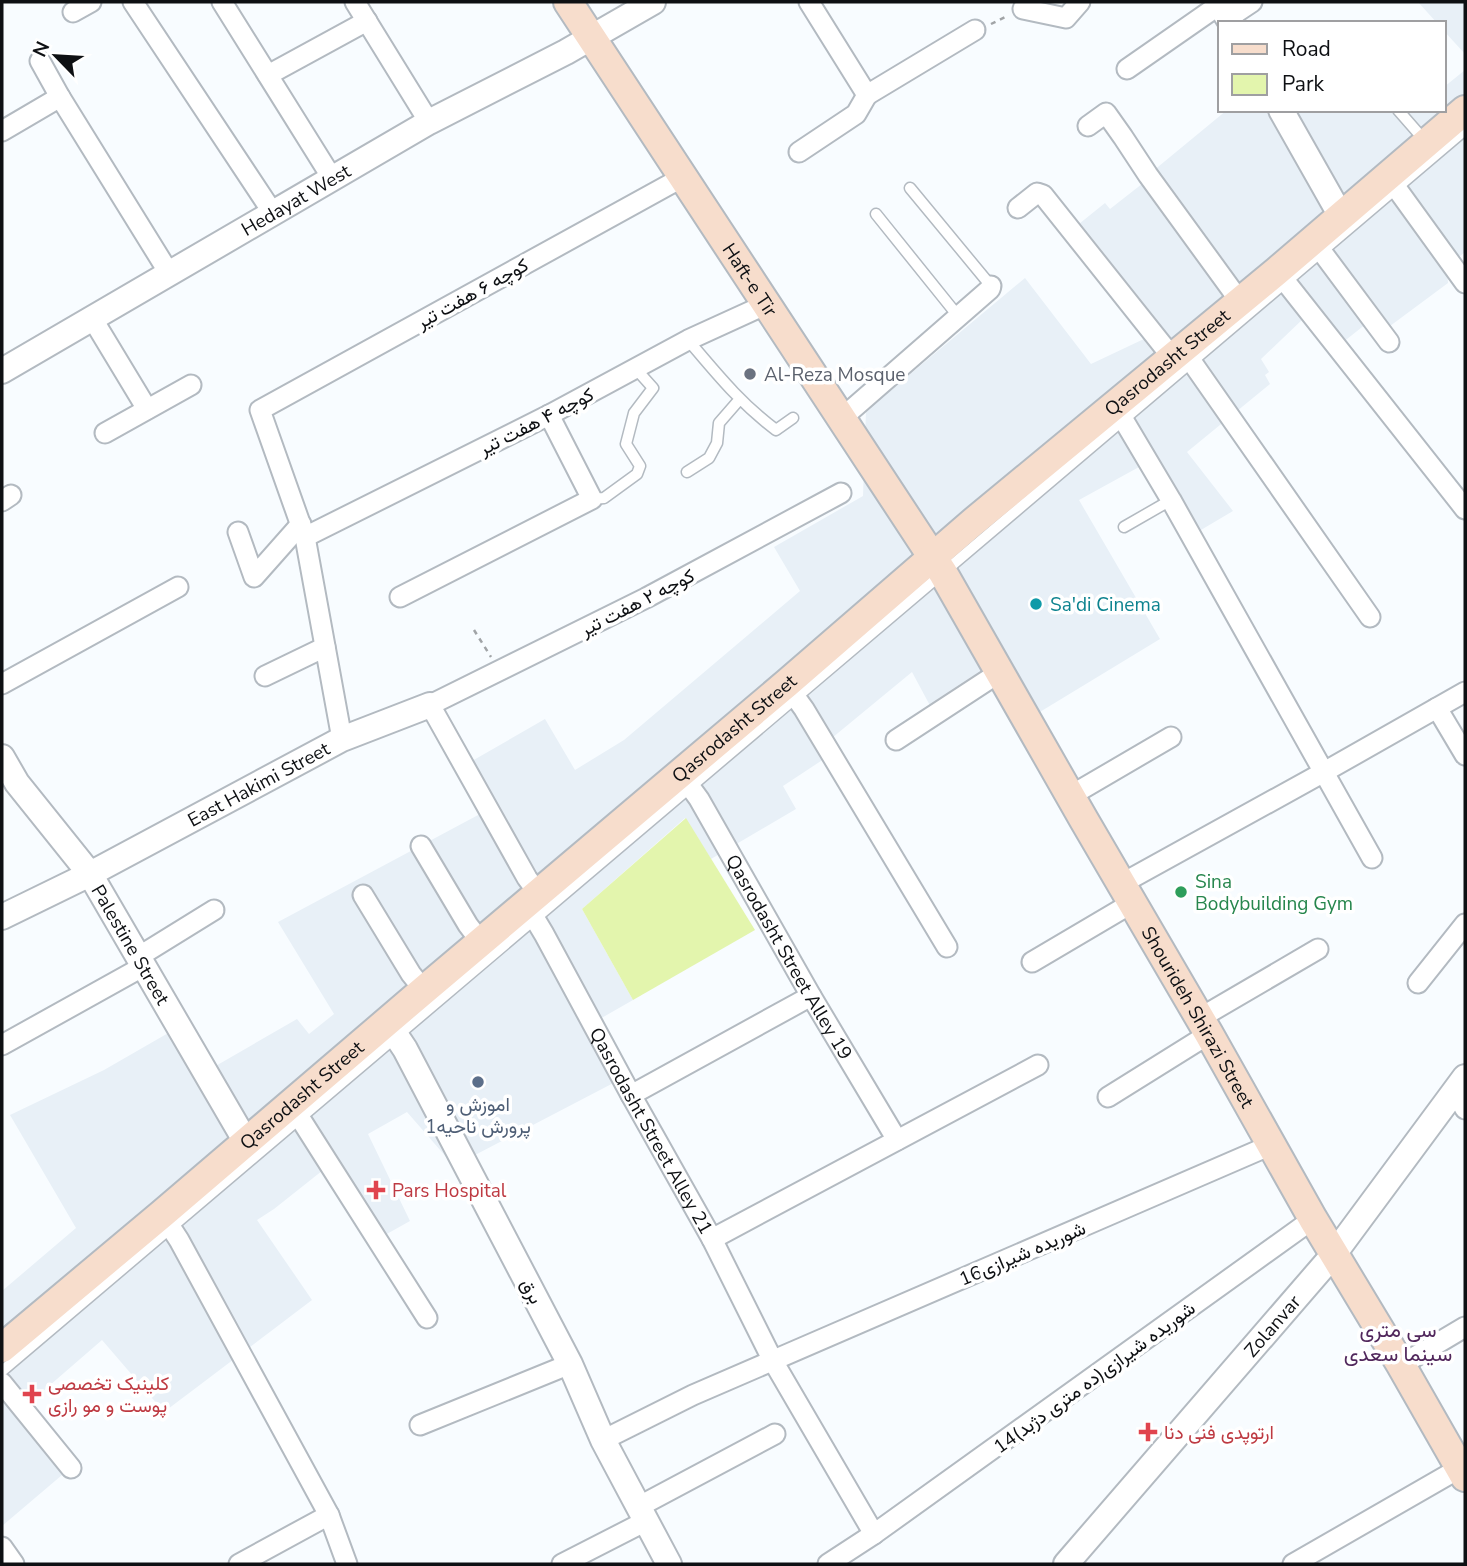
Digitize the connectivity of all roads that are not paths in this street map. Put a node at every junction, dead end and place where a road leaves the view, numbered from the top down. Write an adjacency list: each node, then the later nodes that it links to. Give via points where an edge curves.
1 (92, 2): 11 (street)
2 (133, 2): 35 (street)
3 (222, 2): 18 (street)
4 (355, 2): 13 (street)
5 (568, 2): 15 (main road, Haft-e Tir)
6 (653, 2): 15 (street, Hedayat West)
7 (809, 2): 19 (street)
8 (1080, 2): 10 (street, via 1066,18)
9 (1252, 2): 12 (street)
10 (1023, 9)
11 (74, 12)
12 (1224, 12): 17 (street)
13 (367, 21): 18 (street); 24 (street)
14 (975, 30): 19 (street)
15 (591, 37): 24 (street, Hedayat West); 30 (main road, Haft-e Tir)
16 (40, 61): 20 (street)
17 (1127, 69)
18 (268, 75): 31 (street)
19 (867, 95): 29 (street, via 856,114)
20 (60, 97): 27 (street); 39 (street)
21 (1465, 110): 28 (main road, Qasrodasht Street)
22 (1282, 112): 37 (street)
23 (1400, 112): 28 (lane)
24 (429, 122): 31 (street, Hedayat West)
25 (1088, 126): 43 (street, via 1106,113)
26 (1465, 130): 32 (lane)
27 (2, 131)
28 (1427, 142): 32 (main road, Qasrodasht Street)
29 (799, 152)
30 (683, 177): 44 (main road, Haft-e Tir); 66 (street, کوچه ۶ هفت تیر, via 260,410)
31 (332, 178): 35 (street, Hedayat West)
32 (1392, 183): 37 (main road, Qasrodasht Street); 38 (lane); 41 (street)
33 (910, 188): 42 (lane)
34 (1018, 208): 49 (street, via 1037,192 1043,195)
35 (273, 212): 39 (street, Hedayat West)
36 (876, 214): 45 (lane)
37 (1341, 216): 38 (main road, Qasrodasht Street)
38 (1317, 247): 40 (main road, Qasrodasht Street); 48 (street)
39 (170, 273): 46 (street, Hedayat West)
40 (1281, 276): 43 (main road, Qasrodasht Street); 49 (lane); 64 (street)
41 (1465, 283)
42 (991, 286): 45 (street)
43 (1239, 300): 49 (main road, Qasrodasht Street)
44 (767, 304): 47 (street, کوچه ۴ هفت تیر); 58 (main road, Haft-e Tir)
45 (958, 316): 58 (street)
46 (92, 318): 51 (street, Hedayat West); 54 (street)
47 (688, 340): 50 (street, کوچه ۴ هفت تیر); 53 (lane)
48 (1389, 342)
49 (1181, 356): 55 (main road, Qasrodasht Street); 71 (street)
50 (636, 369): 56 (street, کوچه ۴ هفت تیر); 62 (lane, via 653,388 634,413 626,444 640,466 637,474 604,498)
51 (2, 371)
52 (191, 385): 54 (street)
53 (739, 400): 57 (lane, via 776,430); 60 (lane, via 719,423 717,443 709,458)
54 (147, 410): 59 (street)
55 (1119, 411): 63 (street); 68 (main road, Qasrodasht Street)
56 (549, 415): 62 (street); 66 (street, کوچه ۴ هفت تیر)
57 (793, 418)
58 (842, 418): 68 (main road, Haft-e Tir)
59 (105, 433)
60 (687, 471)
61 (841, 493): 78 (street, کوچه ۲ هفت تیر, via 646,598)
62 (592, 499): 70 (street)
63 (1171, 500): 65 (lane); 85 (street)
64 (1465, 508)
65 (1124, 527)
66 (303, 530): 67 (street, via 254,577); 72 (street)
67 (238, 532)
68 (938, 565): 73 (main road, Shourideh Shirazi Street); 76 (main road, Qasrodasht Street)
69 (178, 587): 75 (street)
70 (400, 597)
71 (1370, 617)
72 (325, 648): 74 (street); 81 (street)
73 (1000, 672): 82 (street); 88 (main road, Shourideh Shirazi Street)
74 (265, 676)
75 (2, 684)
76 (791, 691): 86 (main road, Qasrodasht Street); 99 (street)
77 (1465, 692): 79 (street)
78 (429, 705): 81 (street, East Hakimi Street); 94 (street, Qasrodasht Street Alley 21, via 527,878)
79 (1437, 708): 83 (street); 85 (street)
80 (1171, 737): 88 (street)
81 (342, 739): 91 (street, East Hakimi Street)
82 (896, 740)
83 (1465, 755)
84 (2, 757): 87 (street, Palestine Street)
85 (1324, 772): 90 (street); 92 (street)
86 (686, 780): 94 (main road, Qasrodasht Street); 105 (street, Qasrodasht Street Alley 19)
87 (9, 788): 91 (street, Palestine Street)
88 (1070, 796): 92 (main road, Shourideh Shirazi Street)
89 (421, 846): 98 (street)
90 (1372, 858)
91 (90, 874): 96 (street, East Hakimi Street); 101 (street, Palestine Street)
92 (1126, 893): 102 (street); 106 (main road, Shourideh Shirazi Street)
93 (363, 895): 104 (street)
94 (533, 906): 98 (main road, Qasrodasht Street); 107 (lane); 111 (street, Qasrodasht Street Alley 21)
95 (215, 910): 101 (street)
96 (2, 917)
97 (1465, 924): 103 (street)
98 (481, 942): 104 (main road, Qasrodasht Street)
99 (947, 947)
100 (1318, 949): 106 (street)
101 (141, 962): 108 (street); 115 (street, Palestine Street)
102 (1032, 962)
103 (1418, 983)
104 (424, 990): 107 (main road, Qasrodasht Street)
105 (811, 996): 111 (street); 114 (street, Qasrodasht Street Alley 19)
106 (1205, 1026): 112 (street); 116 (main road, Shourideh Shirazi Street)
107 (392, 1029): 113 (main road, Qasrodasht Street); 125 (street, برق)
108 (2, 1045)
109 (1038, 1065): 114 (street)
110 (1462, 1092): 120 (street, Zolanvar)
111 (631, 1095): 119 (street, Qasrodasht Street Alley 21)
112 (1108, 1097)
113 (296, 1110): 115 (main road, Qasrodasht Street); 118 (lane); 121 (street)
114 (897, 1140): 119 (street)
115 (246, 1142): 118 (main road, Qasrodasht Street)
116 (1271, 1145): 117 (main road, Shourideh Shirazi Street); 124 (street, شوریده شیرازی16)
117 (1313, 1219): 120 (main road, Shourideh Shirazi Street); 136 (street, 14شوریده شیرازی(ده متری دژبد))
118 (167, 1221): 123 (main road, Qasrodasht Street); 127 (lane); 135 (street)
119 (712, 1239): 124 (street, Qasrodasht Street Alley 21)
120 (1334, 1254): 126 (main road, Shourideh Shirazi Street); 144 (street, Zolanvar)
121 (427, 1318)
122 (1465, 1327): 126 (street)
123 (2, 1348)
124 (773, 1361): 131 (street, شوریده شیرازی16); 136 (street, Qasrodasht Street Alley 21)
125 (570, 1364): 129 (street); 131 (street, برق)
126 (1401, 1365): 133 (main road, Shourideh Shirazi Street)
127 (2, 1371)
128 (2, 1384): 132 (street)
129 (420, 1425)
130 (775, 1434): 134 (street)
131 (603, 1440): 134 (street, برق)
132 (71, 1468)
133 (1463, 1473): 145 (street)
134 (642, 1514): 141 (street); 142 (street, برق)
135 (329, 1515): 139 (street); 140 (street)
136 (874, 1534): 143 (street, 14شوریده شیرازی(ده متری دژبد))
137 (2, 1548): 138 (street)
138 (14, 1564)
139 (239, 1564)
140 (347, 1564)
141 (562, 1564)
142 (669, 1564)
143 (828, 1564)
144 (1066, 1564)
145 (1293, 1564)

